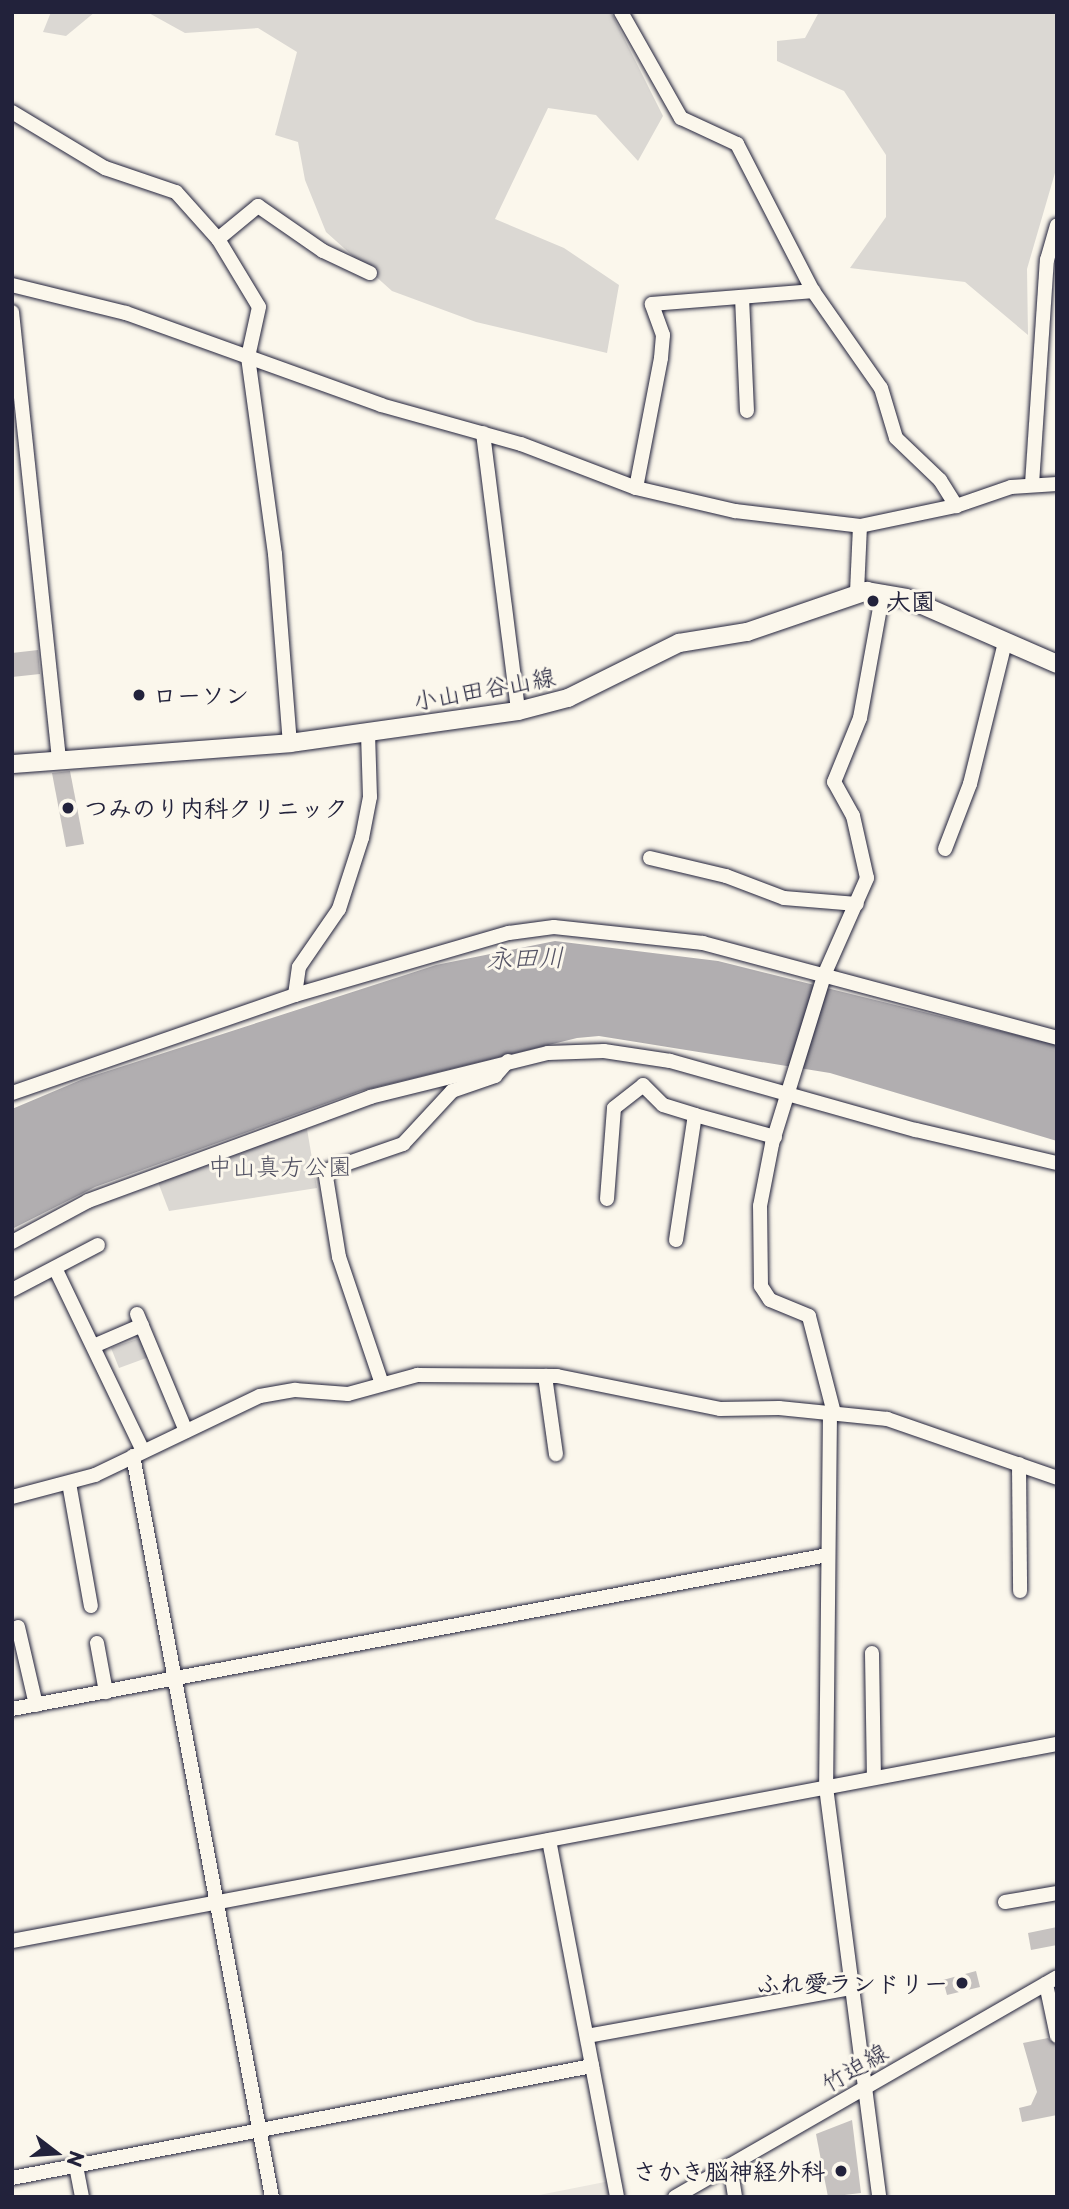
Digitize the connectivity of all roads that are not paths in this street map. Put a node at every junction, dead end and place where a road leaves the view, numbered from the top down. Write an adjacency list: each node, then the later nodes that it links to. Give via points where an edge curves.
1 (621, 12): 7 (street, via 681,118 737,144)
2 (12, 112): 4 (street, via 105,168 176,192)
3 (1057, 225): 11 (street, via 1047,260)
4 (218, 239): 5 (street, via 258,206 323,251); 10 (street, via 259,307)
5 (370, 273)
6 (12, 285): 10 (street, via 126,313)
7 (813, 291): 8 (street); 17 (street, via 881,388 896,438 940,480)
8 (742, 297): 12 (street); 16 (street, via 652,304 663,335 661,358)
9 (12, 312): 26 (street)
10 (248, 357): 13 (street, via 381,405); 25 (street, via 275,554)
11 (1049, 381): 14 (street)
12 (747, 411)
13 (483, 433): 16 (street); 23 (street)
14 (1032, 484): 15 (street); 17 (street)
15 (1057, 484)
16 (636, 488): 18 (street, via 735,512)
17 (956, 506): 18 (street)
18 (860, 526): 19 (street)
19 (857, 592): 20 (main road, 小山田谷山線); 23 (main road, 小山田谷山線, via 758,629 679,643 568,698)
20 (883, 592): 21 (main road, 小山田谷山線); 30 (street, via 860,718 834,782 860,836 867,878)
21 (1005, 643): 22 (main road, 小山田谷山線); 28 (street, via 970,784)
22 (1057, 664)
23 (518, 711): 24 (main road, 小山田谷山線)
24 (368, 734): 25 (main road, 小山田谷山線); 32 (street, via 370,797 362,838 339,909 299,967)
25 (290, 743): 26 (main road, 小山田谷山線)
26 (59, 759): 27 (main road, 小山田谷山線)
27 (12, 764)
28 (944, 849)
29 (650, 858): 30 (street, via 726,876 784,898)
30 (857, 904): 31 (street)
31 (825, 973): 32 (street, via 703,943 554,927 509,933); 33 (street); 35 (street)
32 (295, 995): 36 (street)
33 (1057, 1038)
34 (508, 1061): 35 (street, via 574,1052 625,1053); 42 (street, via 370,1097 88,1201); 48 (street, via 495,1076 452,1091 403,1144 325,1171 339,1257)
35 (792, 1089): 38 (street); 39 (street, via 916,1130)
36 (12, 1093)
37 (695, 1115): 38 (street); 40 (street, via 663,1105 643,1085 614,1108); 41 (street)
38 (775, 1137): 49 (street, via 761,1198 761,1286 770,1300 809,1316)
39 (1057, 1163)
40 (607, 1199)
41 (677, 1240)
42 (12, 1241)
43 (98, 1245): 44 (street)
44 (54, 1268): 45 (street); 46 (street)
45 (12, 1290)
46 (96, 1345): 50 (street, via 139,1319); 51 (street)
47 (545, 1376): 48 (street, via 417,1375); 49 (street, via 720,1409); 52 (street)
48 (382, 1384): 50 (street, via 348,1394 280,1391)
49 (832, 1413): 53 (street, via 905,1422); 57 (street)
50 (186, 1430): 51 (street)
51 (138, 1454): 55 (street); 63 (street)
52 (556, 1454)
53 (1019, 1464): 54 (street); 58 (street)
54 (1057, 1478)
55 (69, 1482): 56 (street); 59 (street)
56 (12, 1497)
57 (828, 1555): 63 (street); 69 (street)
58 (1020, 1591)
59 (91, 1606)
60 (18, 1627): 65 (street)
61 (97, 1643): 64 (street)
62 (872, 1653): 68 (street)
63 (176, 1679): 64 (street); 73 (street)
64 (106, 1692): 65 (street)
65 (36, 1704): 66 (street)
66 (12, 1709)
67 (1057, 1744): 68 (street)
68 (874, 1778): 69 (street)
69 (826, 1787): 70 (street); 76 (street)
70 (549, 1840): 73 (street); 77 (street)
71 (1057, 1894): 72 (street)
72 (1005, 1902)
73 (217, 1903): 74 (street); 81 (street)
74 (12, 1941)
75 (1051, 1981): 78 (street); 80 (street, 竹迫線)
76 (852, 1987): 77 (street); 80 (street)
77 (587, 2036): 79 (street)
78 (1057, 2036)
79 (592, 2066): 81 (street); 87 (street)
80 (866, 2087): 82 (street, 竹迫線); 90 (street)
81 (260, 2130): 83 (street); 86 (street)
82 (730, 2165): 88 (street, 竹迫線); 89 (street)
83 (76, 2166): 84 (street); 85 (street)
84 (12, 2178)
85 (82, 2197)
86 (272, 2197)
87 (617, 2197)
88 (674, 2197)
89 (736, 2197)
90 (879, 2197)

